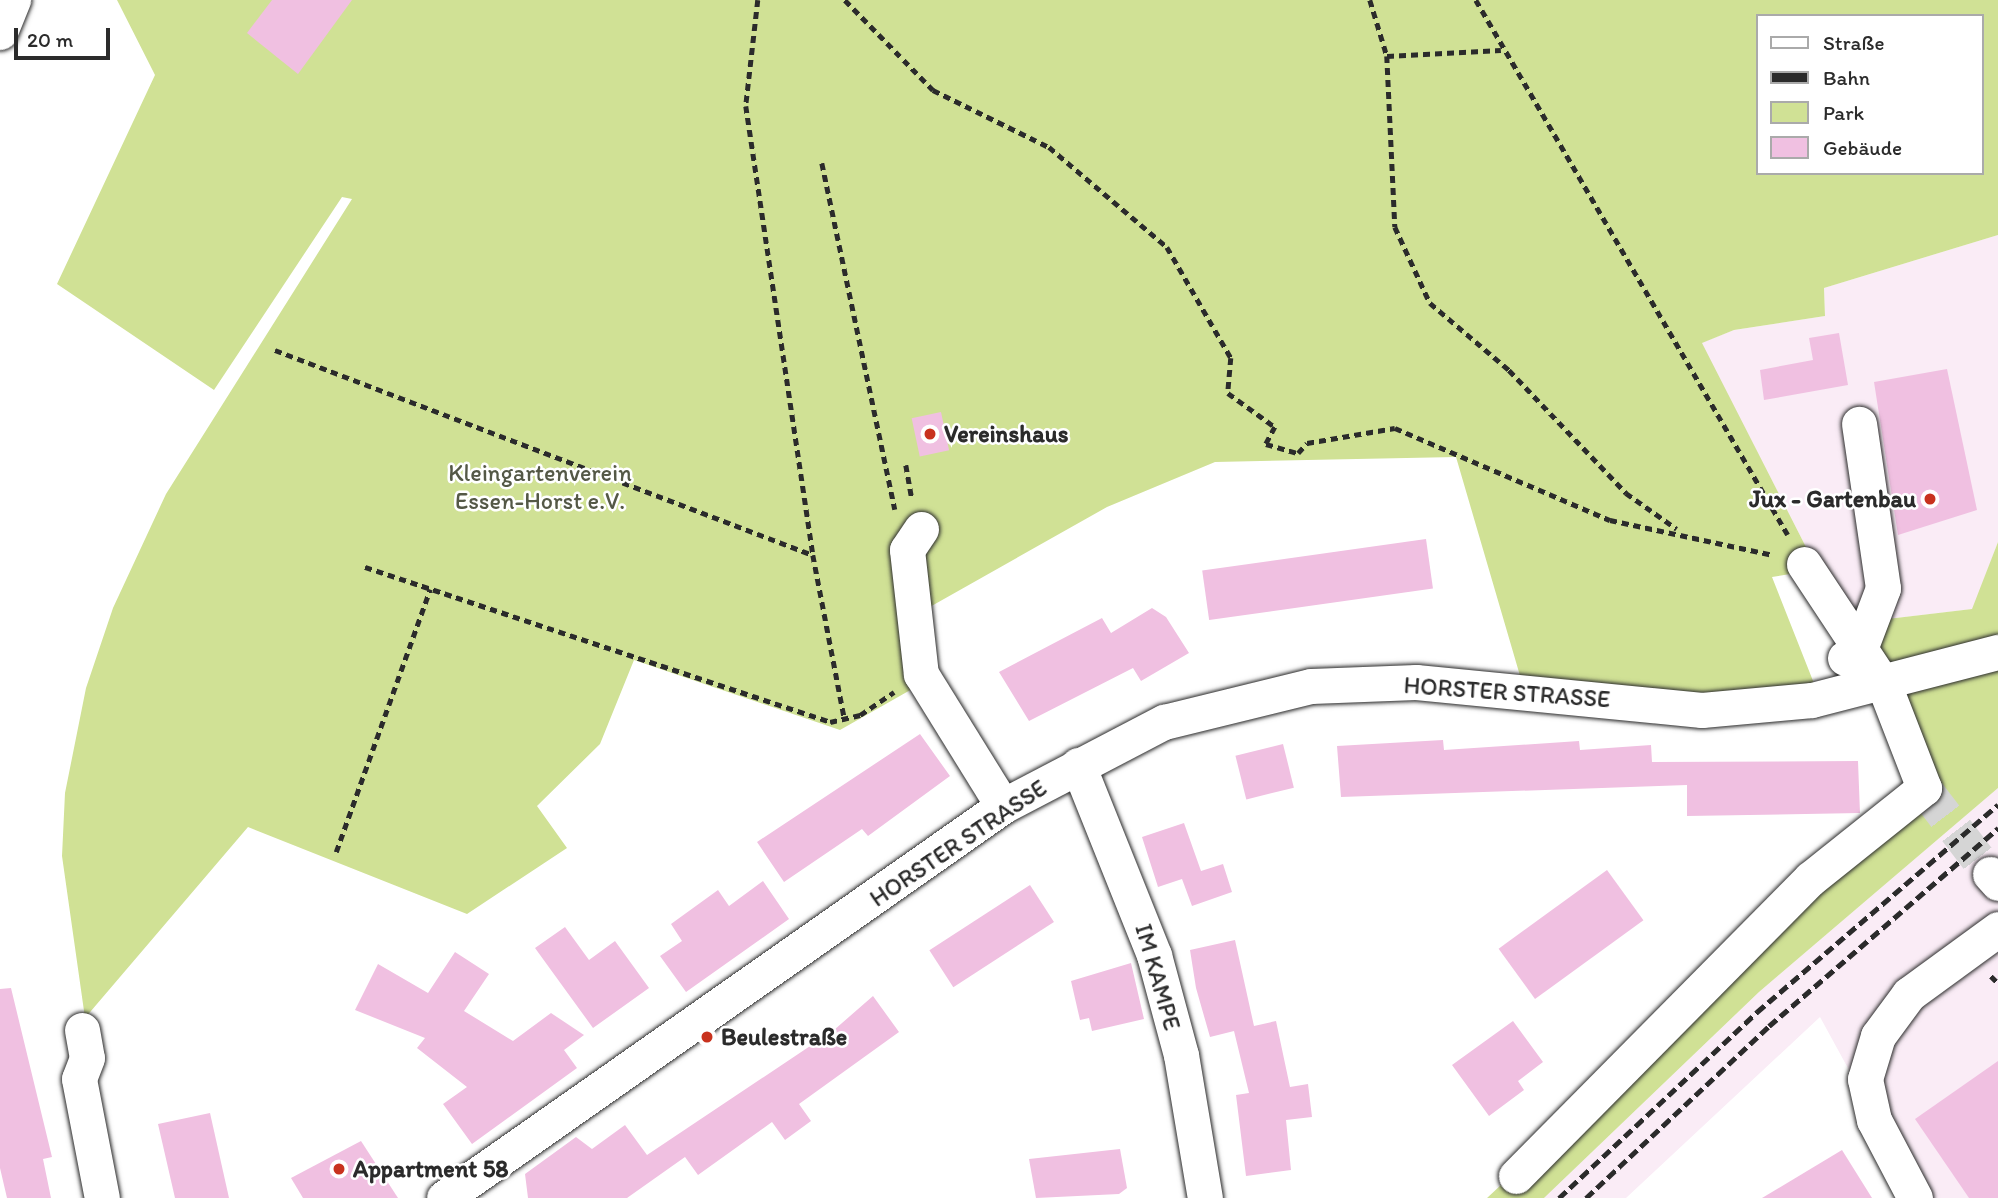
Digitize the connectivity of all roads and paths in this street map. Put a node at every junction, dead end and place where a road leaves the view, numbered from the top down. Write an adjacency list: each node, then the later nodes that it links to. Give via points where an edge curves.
1 (13, 0): 6 (street)
2 (758, 0): 14 (path, via 746,106)
3 (845, 0): 12 (path, via 933,90 1049,147 1167,247 1231,358 1228,393 1275,427 1266,444 1298,453 1307,443 1395,428 1610,520)
4 (1370, 0): 8 (path)
5 (1476, 0): 7 (path)
6 (0, 32)
7 (1501, 50): 8 (path); 15 (path)
8 (1387, 56): 12 (path, via 1395,227 1430,303 1508,370 1626,493)
9 (822, 163): 13 (path)
10 (275, 350): 14 (path)
11 (1858, 424): 19 (street, via 1883,588)
12 (1678, 530): 15 (path)
13 (914, 539): 20 (street)
14 (813, 555): 22 (path)
15 (1804, 564): 19 (street)
16 (365, 567): 17 (path)
17 (430, 589): 22 (path, via 830,722); 25 (path)
18 (1998, 652): 21 (street, HORSTER STRASSE)
19 (1850, 655): 21 (street)
20 (921, 674): 22 (path); 24 (street)
21 (1884, 685): 23 (street, HORSTER STRASSE, via 1702,710 1416,682 1311,686 1164,722); 28 (street, via 1924,788 1810,879)
22 (845, 721)
23 (1078, 765): 24 (street, HORSTER STRASSE); 32 (street, IM KAMPE, via 1154,955 1181,1055)
24 (1003, 806): 29 (street, HORSTER STRASSE)
25 (336, 852)
26 (1998, 929): 33 (street, via 1909,994 1878,1037 1865,1079 1874,1121)
27 (82, 1030): 30 (street, via 87,1058 79,1079)
28 (1516, 1176)
29 (493, 1186): 31 (street, HORSTER STRASSE)
30 (102, 1198)
31 (444, 1198)
32 (1205, 1198)
33 (1915, 1198)

